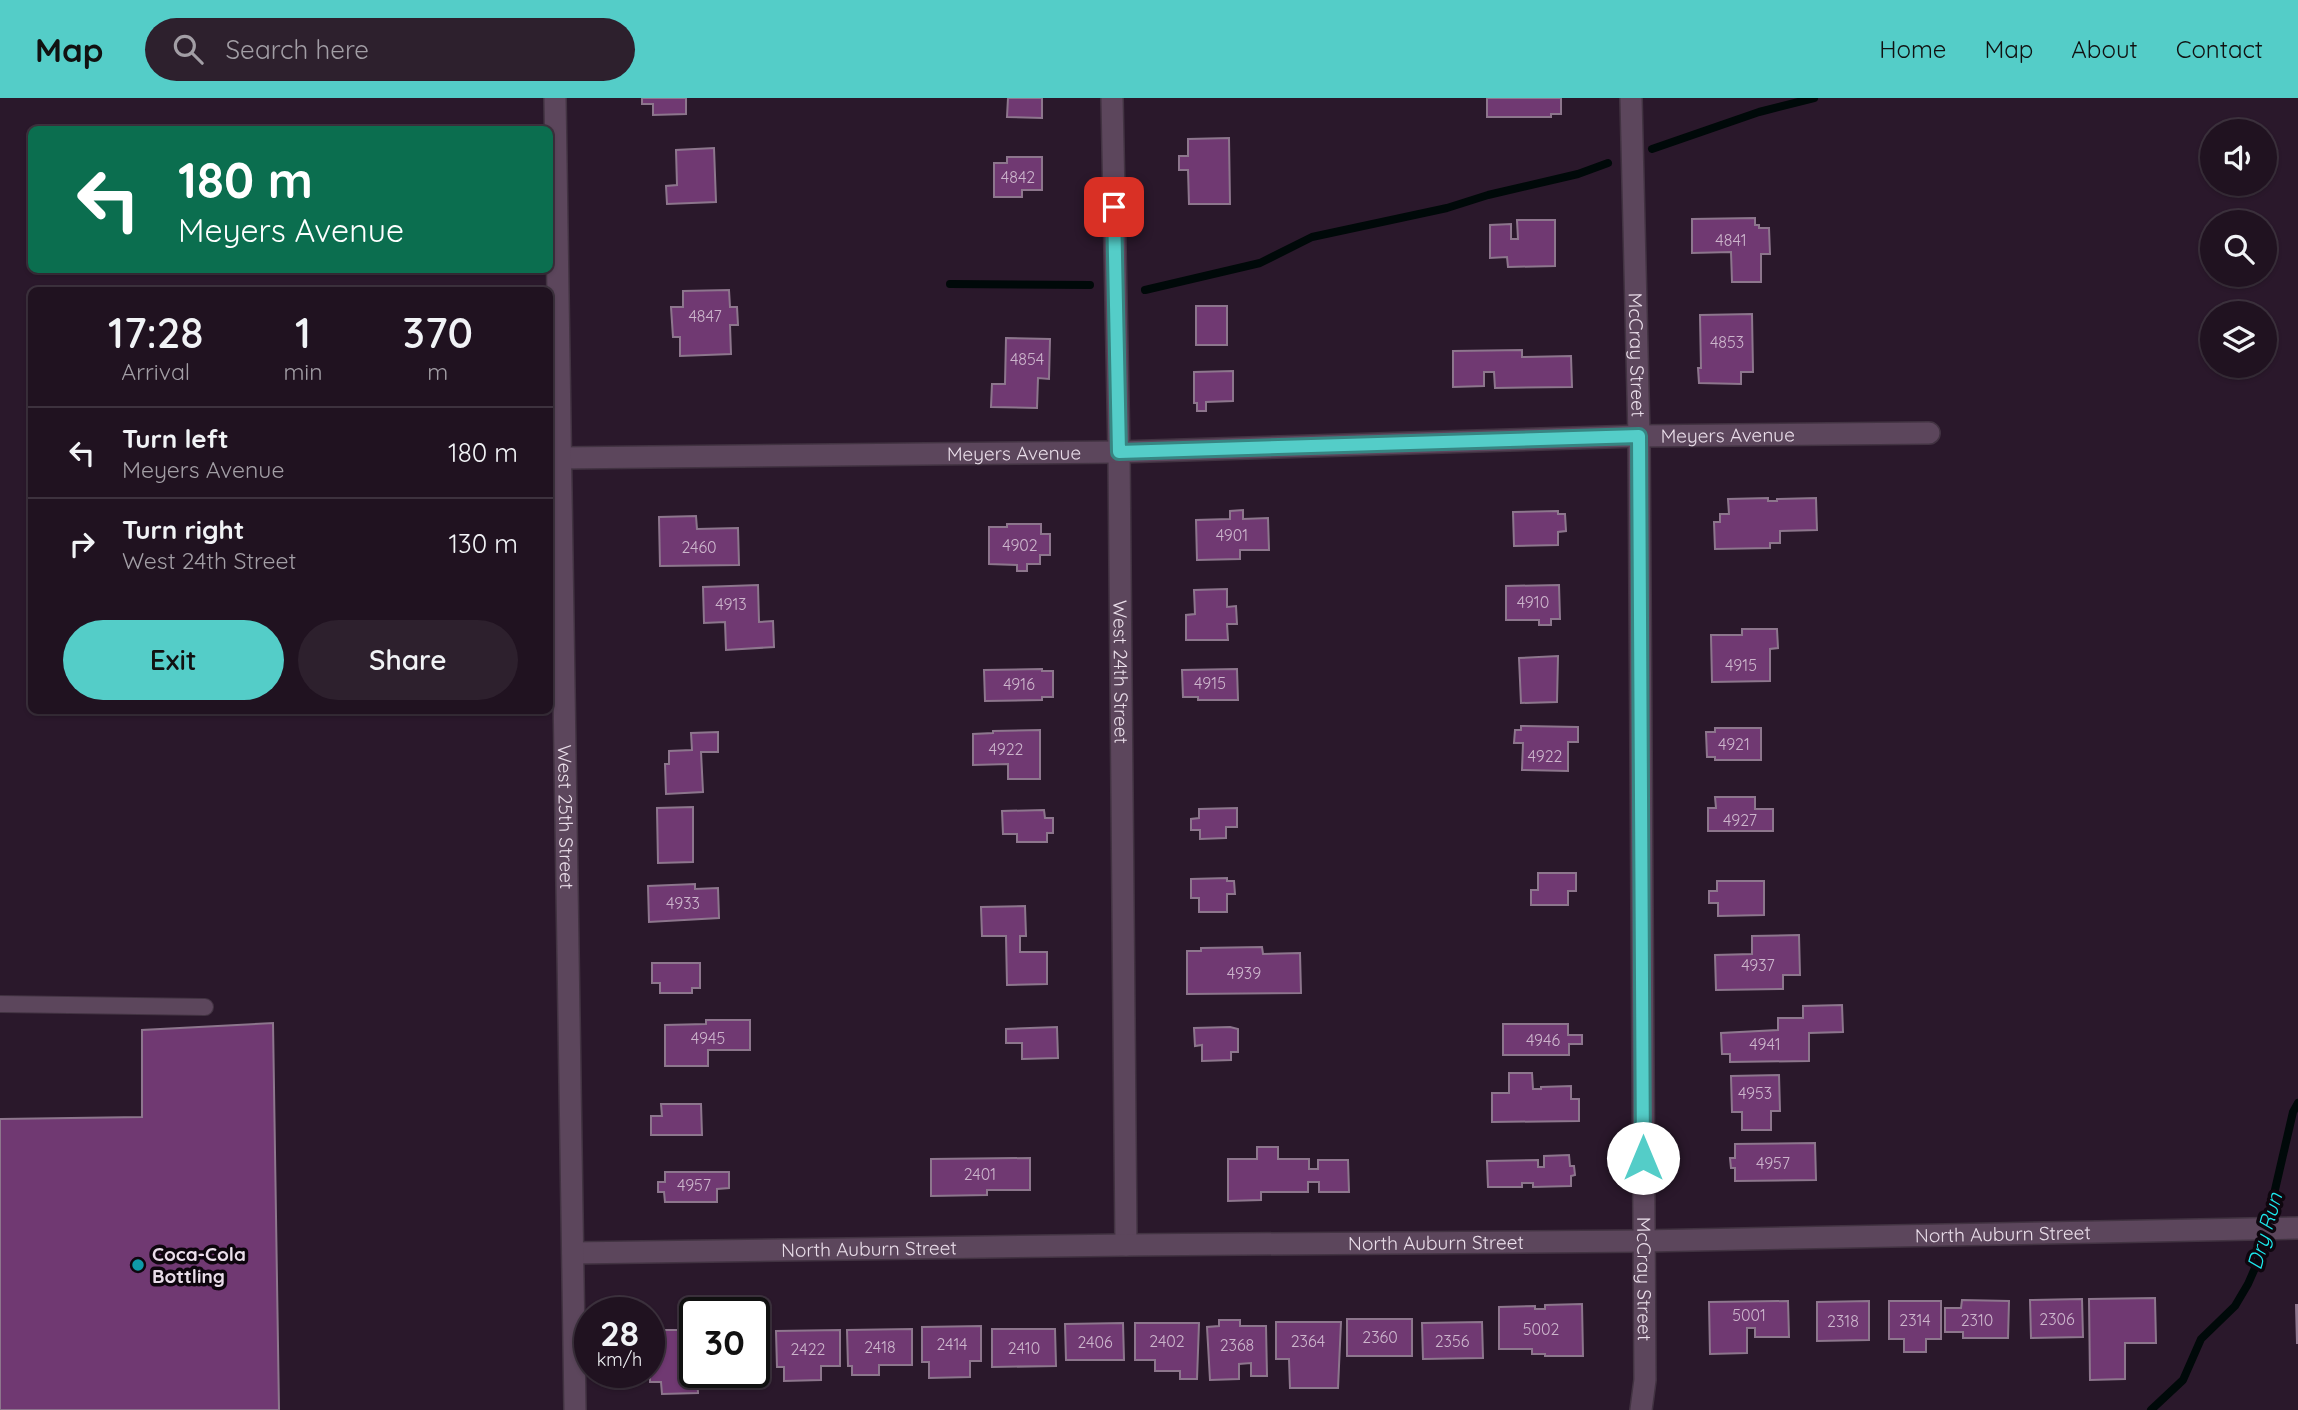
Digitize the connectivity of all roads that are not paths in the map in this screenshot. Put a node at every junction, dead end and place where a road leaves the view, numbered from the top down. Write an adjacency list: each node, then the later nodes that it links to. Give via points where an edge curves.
1 (555, 98): 7 (street, West 25th Street)
2 (1112, 98): 6 (street, West 24th Street)
3 (1631, 98): 5 (street, McCray Street)
4 (1929, 433): 5 (street, Meyers Avenue)
5 (1639, 436): 6 (street, Meyers Avenue); 11 (street, McCray Street)
6 (1119, 452): 7 (street, Meyers Avenue); 12 (street, West 24th Street)
7 (561, 458): 13 (street, West 25th Street)
8 (0, 1004): 9 (lane)
9 (205, 1007)
10 (2298, 1228): 11 (street, North Auburn Street)
11 (1644, 1241): 12 (street, North Auburn Street); 15 (street, McCray Street)
12 (1126, 1245): 13 (street, North Auburn Street)
13 (573, 1253): 14 (street, West 25th Street)
14 (575, 1410)
15 (1641, 1410)

